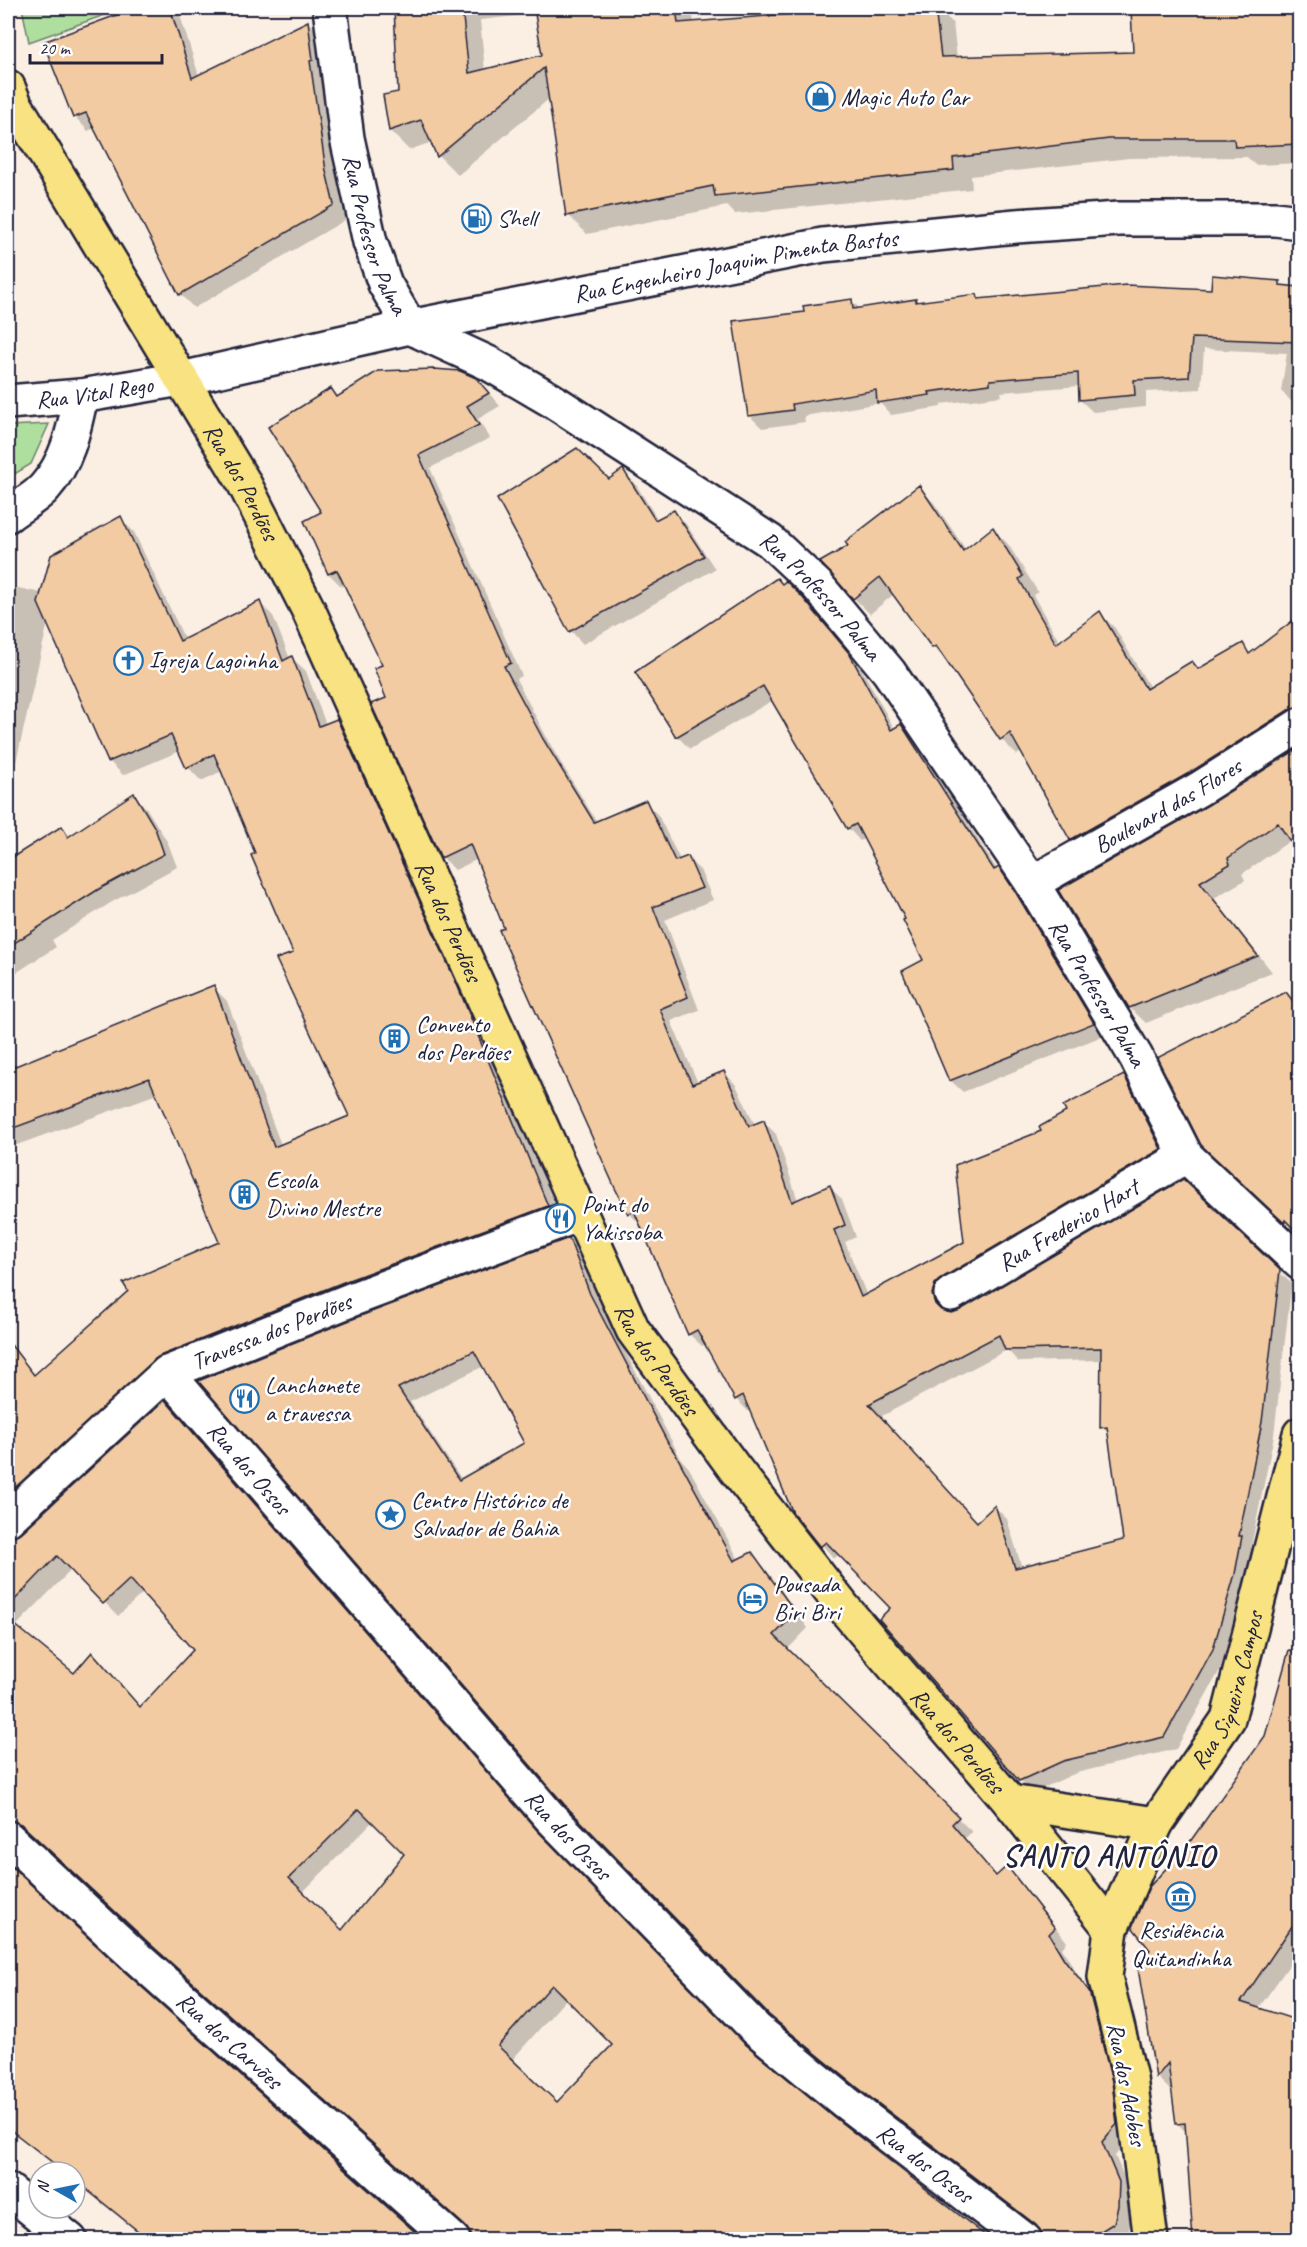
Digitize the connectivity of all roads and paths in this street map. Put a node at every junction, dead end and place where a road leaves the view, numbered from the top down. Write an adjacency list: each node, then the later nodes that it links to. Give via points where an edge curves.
1 (330, 8): 4 (street, Rua Professor Palma, via 347,138 370,242 386,284)
2 (10, 98): 5 (main road, Rua dos Perdões)
3 (1299, 222): 4 (street, Rua Engenheiro Joaquim Pimenta Bastos, via 1119,219 823,245)
4 (410, 327): 5 (street, Rua Engenheiro Joaquim Pimenta Bastos); 10 (street, Rua Professor Palma, via 488,363 553,401 770,541 817,585 889,672)
5 (181, 379): 6 (street, Rua Vital Rego); 12 (main road, Rua dos Perdões, via 243,481 308,609)
6 (81, 396): 7 (street, Rua Vital Rego); 8 (street, via 73,437 60,466 45,488)
7 (8, 402)
8 (8, 515)
9 (1299, 725): 10 (street, Boulevard das Flores, via 1199,789)
10 (1032, 883): 11 (street, Rua Professor Palma, via 1136,1057)
11 (1186, 1156): 13 (street, Rua Professor Palma); 14 (street, Rua Frederico Hart)
12 (580, 1214): 15 (street, Travessa dos Perdões); 18 (main road, Rua dos Perdões, via 633,1330 843,1607)
13 (1299, 1263)
14 (951, 1294)
15 (167, 1374): 17 (street, Travessa dos Perdões); 25 (street, Rua dos Ossos, via 550,1817 756,2029)
16 (1299, 1434): 19 (main road, Rua Siqueira Campos, via 1228,1719)
17 (8, 1519)
18 (1010, 1802): 19 (main road, Rua dos Perdões); 21 (main road, Rua dos Perdões)
19 (1156, 1824): 21 (main road, Rua Siqueira Campos)
20 (8, 1838): 24 (street, Rua dos Carvões)
21 (1111, 1929): 26 (main road, Rua dos Adobes, via 1105,1977 1130,2078)
22 (8, 2190): 23 (street)
23 (70, 2240)
24 (453, 2240)
25 (1025, 2240)
26 (1152, 2240)

